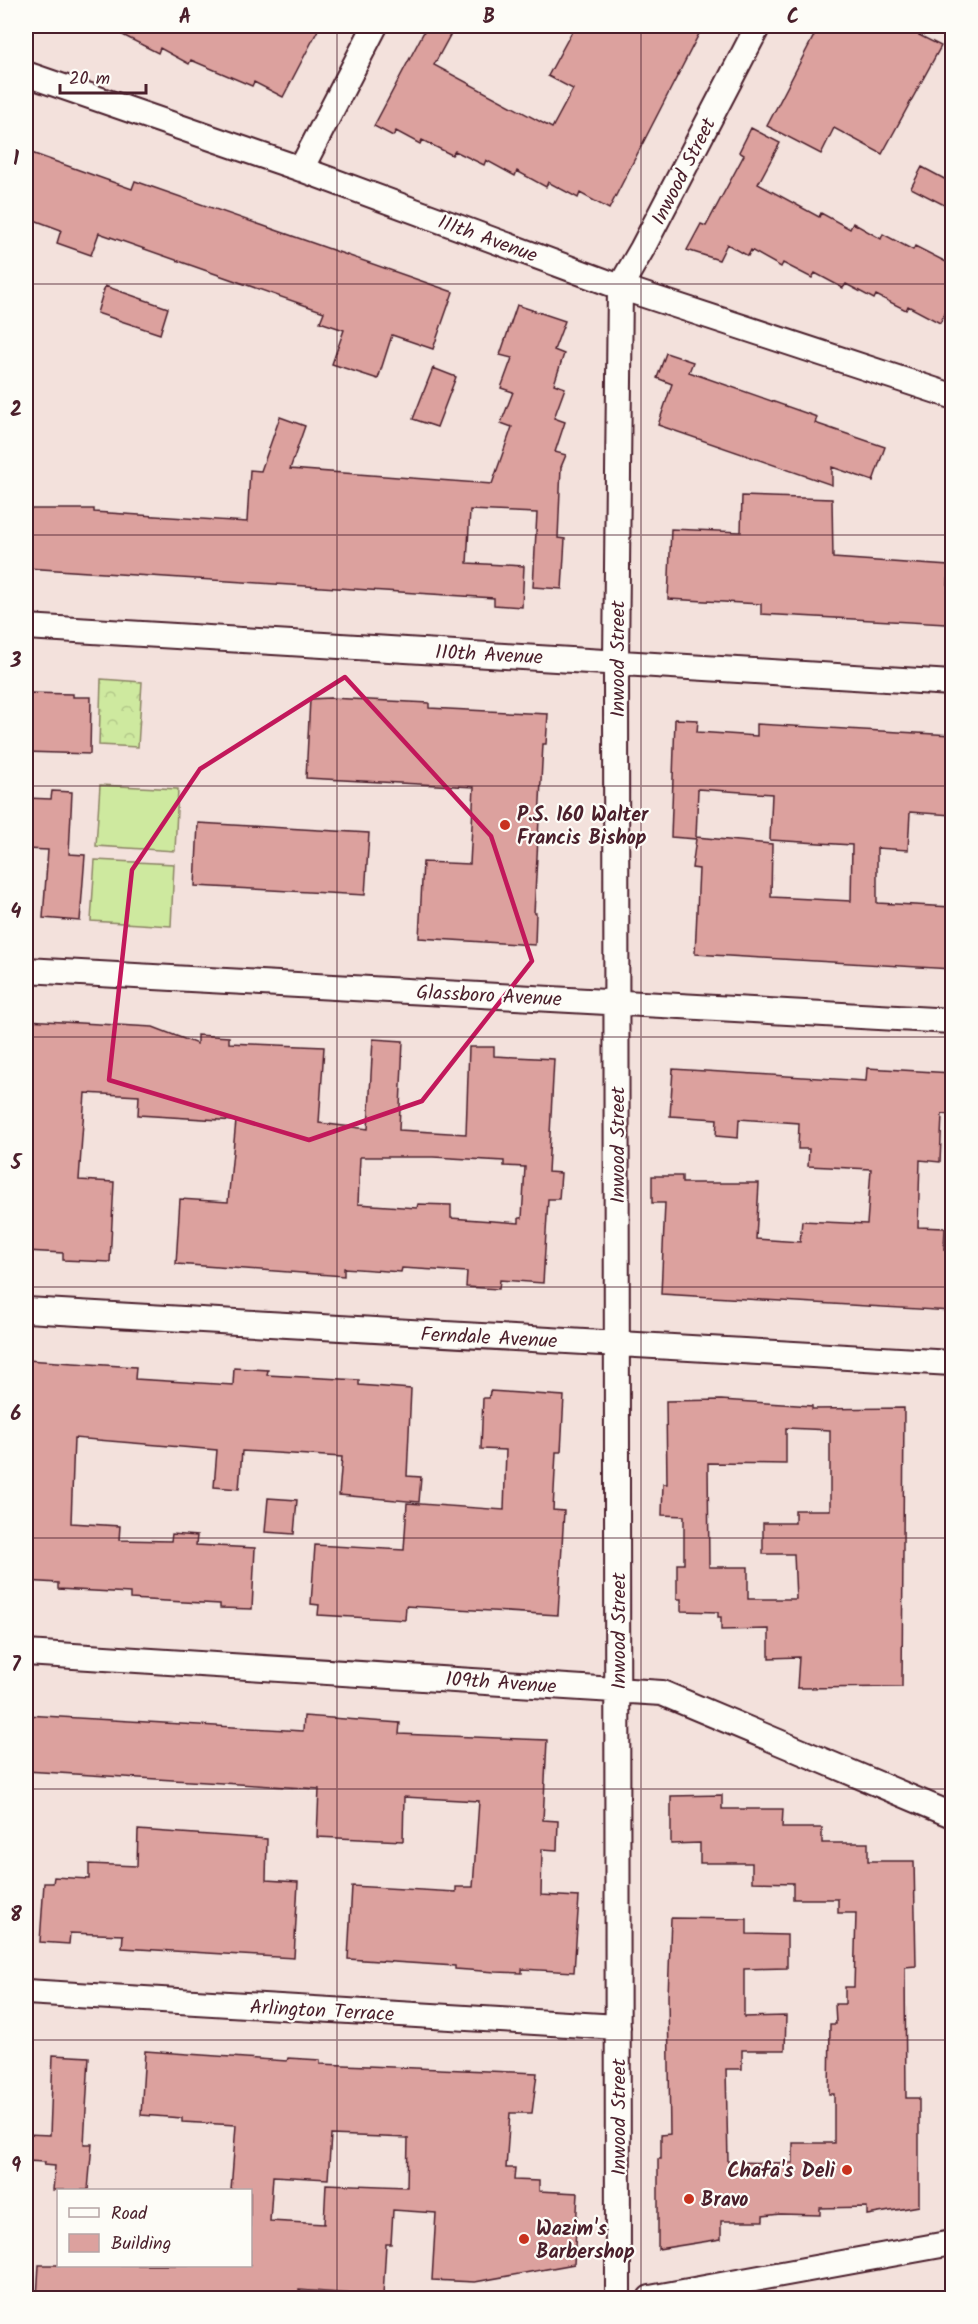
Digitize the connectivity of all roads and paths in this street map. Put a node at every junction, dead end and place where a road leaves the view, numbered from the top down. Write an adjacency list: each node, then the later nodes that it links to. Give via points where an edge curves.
1 (375, 26): 4 (street)
2 (758, 26): 5 (street, Inwood Street)
3 (26, 74): 4 (street, 111th Avenue)
4 (301, 169): 5 (street, 111th Avenue)
5 (620, 286): 6 (street, 111th Avenue); 8 (street, Inwood Street)
6 (952, 396)
7 (26, 627): 8 (street, 110th Avenue)
8 (616, 661): 9 (street, 110th Avenue); 11 (street, Inwood Street)
9 (952, 683)
10 (26, 970): 11 (street, Glassboro Avenue)
11 (617, 1002): 12 (street, Glassboro Avenue); 14 (street, Inwood Street)
12 (952, 1021)
13 (26, 1310): 14 (street, Ferndale Avenue)
14 (618, 1344): 15 (street, Ferndale Avenue); 17 (street, Inwood Street)
15 (952, 1363)
16 (26, 1653): 17 (street, 109th Avenue)
17 (617, 1689): 18 (street, 109th Avenue, via 662,1693); 20 (street, Inwood Street)
18 (952, 1815)
19 (26, 1992): 20 (street, Arlington Terrace)
20 (618, 2027): 22 (street, Inwood Street)
21 (952, 2242): 23 (street)
22 (618, 2298)
23 (650, 2298)

